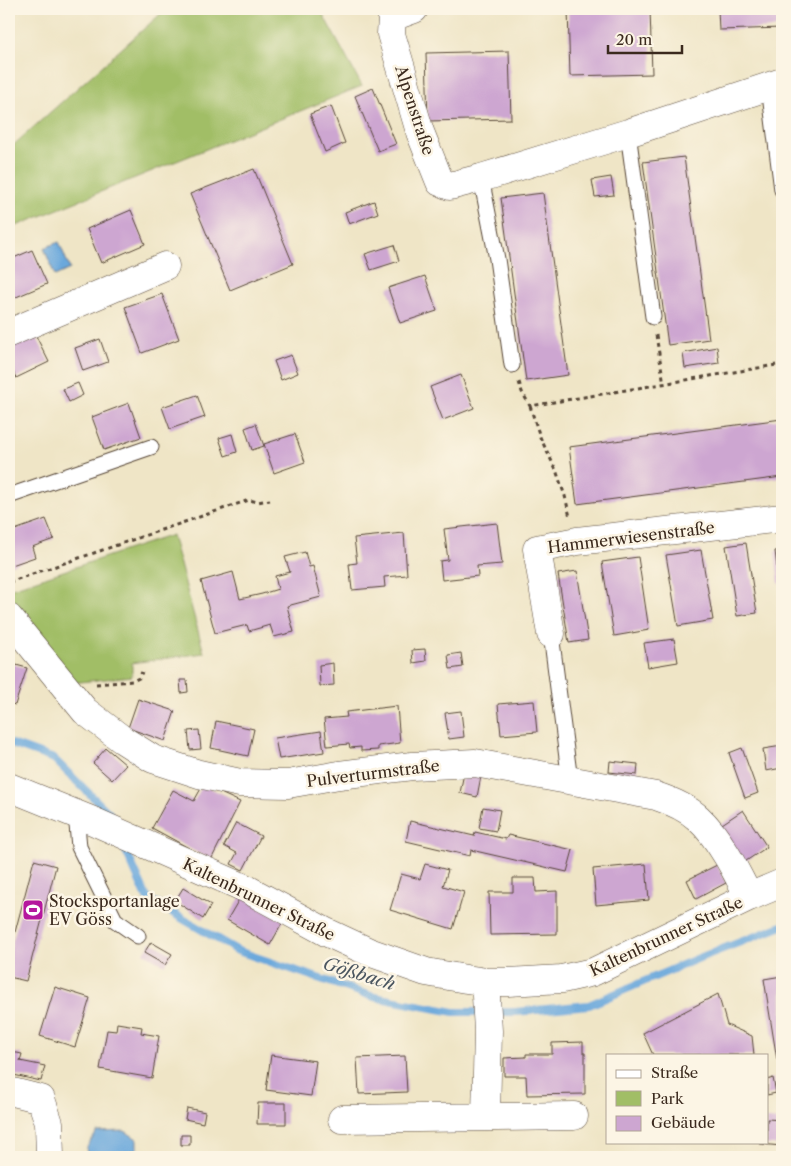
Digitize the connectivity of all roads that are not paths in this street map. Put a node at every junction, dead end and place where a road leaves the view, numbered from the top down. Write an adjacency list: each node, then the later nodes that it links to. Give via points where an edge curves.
1 (414, 9): 4 (street, Alpenstraße, via 392,18 391,34 420,132 440,182 450,186)
2 (776, 85): 3 (street, Alpenstraße); 5 (lane, Alpenstraße)
3 (628, 133): 4 (street, Alpenstraße); 7 (lane)
4 (481, 178): 9 (lane, via 497,259)
5 (782, 190)
6 (165, 266): 8 (street)
7 (652, 317)
8 (9, 333)
9 (512, 365)
10 (150, 447): 11 (lane)
11 (9, 496)
12 (782, 518): 14 (street, Hammerwiesenstraße, via 576,541 537,549)
13 (9, 618): 15 (street, Pulverturmstraße, via 85,711 153,759 199,774 240,783 288,784 412,766 475,763)
14 (551, 634): 15 (lane)
15 (570, 781): 19 (street, Pulverturmstraße, via 656,796 676,803 697,817 716,839)
16 (9, 787): 17 (street, Kaltenbrunner Straße)
17 (85, 818): 20 (lane, via 79,847 115,920); 21 (street, Kaltenbrunner Straße, via 247,889 369,952)
18 (782, 883): 19 (street, Kaltenbrunner Straße)
19 (749, 897): 21 (street, Kaltenbrunner Straße, via 593,972)
20 (138, 936)
21 (487, 989): 23 (street)
22 (9, 1091): 26 (street, via 41,1099 49,1123)
23 (486, 1116): 24 (street); 25 (street)
24 (574, 1116)
25 (342, 1119)
26 (50, 1157)

